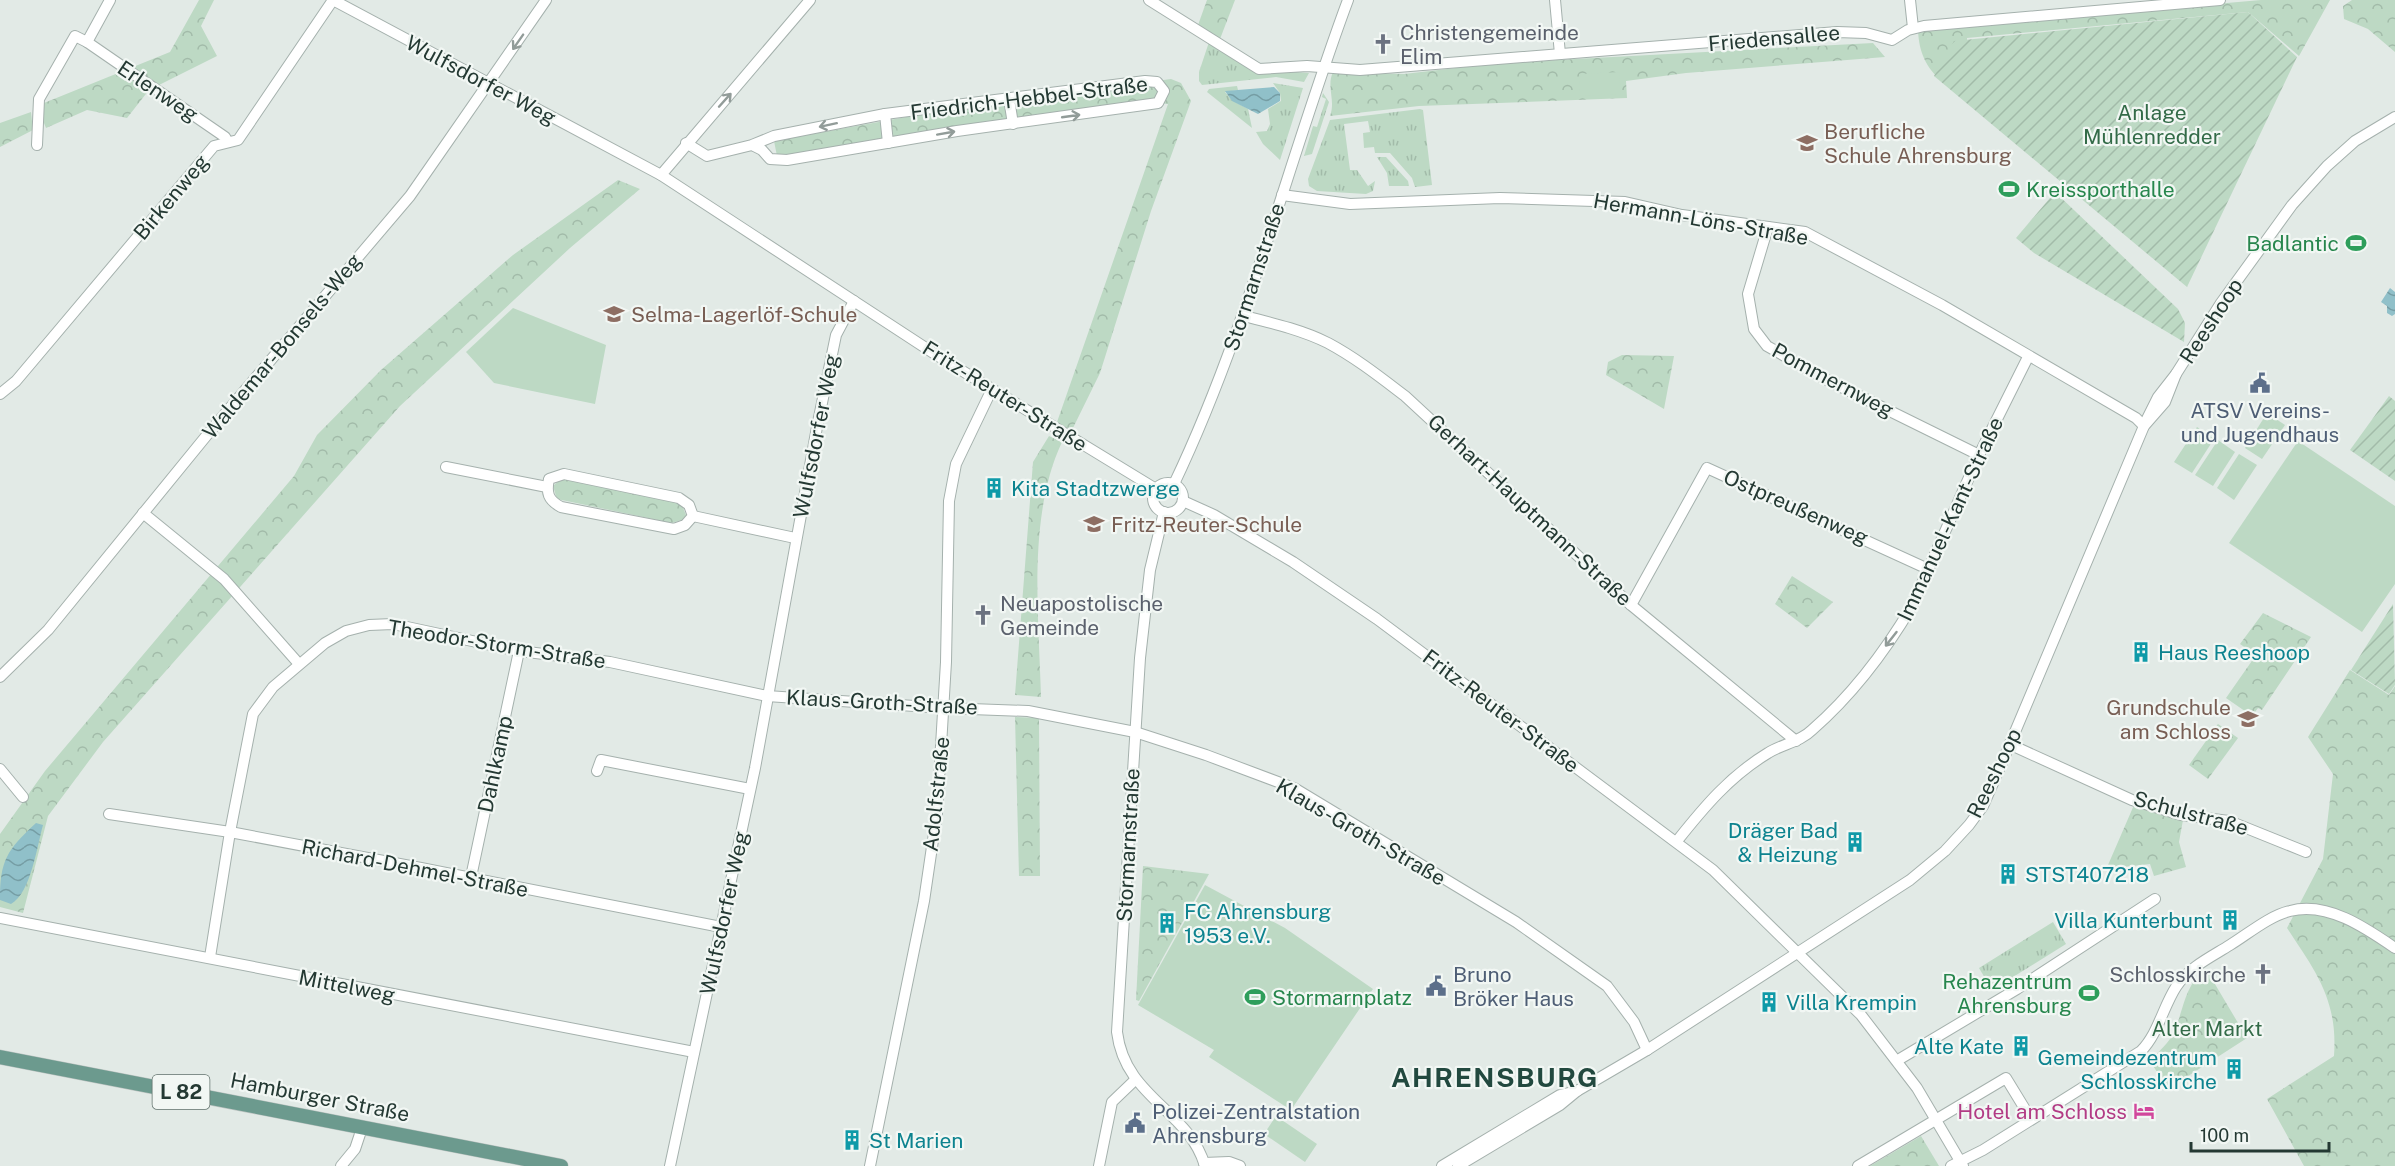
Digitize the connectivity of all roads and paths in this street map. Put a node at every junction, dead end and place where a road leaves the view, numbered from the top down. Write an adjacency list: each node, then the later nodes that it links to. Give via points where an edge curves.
1 (111, 0): 11 (street)
2 (546, 0): 14 (street, Waldemar-Bonsels-Weg, one-way to 14)
3 (810, 0): 20 (street, one-way to 3)
4 (1149, 0): 13 (street, Friedensallee, via 1251,66 1269,70)
5 (1348, 0): 13 (street, Stormarnstraße)
6 (1555, 0): 12 (street)
7 (1910, 0): 10 (street)
8 (2220, 0): 10 (street, Friedensallee)
9 (336, 1): 14 (street, Wulfsdorfer Weg); 19 (street, Birkenweg, via 238,140)
10 (1913, 28): 12 (street, Friedensallee, via 1892,40 1849,31)
11 (87, 42): 19 (street, Erlenweg); 22 (street, via 75,36 43,90 37,108)
12 (1560, 54): 13 (street, Friedensallee, via 1360,70)
13 (1323, 66): 25 (street, Stormarnstraße)
14 (489, 84): 24 (street, Wulfsdorfer Weg); 40 (street, Waldemar-Bonsels-Weg, via 410,196)
15 (1009, 99): 16 (street, Friedrich-Hebbel-Straße); 18 (street); 18 (street, Friedrich-Hebbel-Straße, one-way to 15, via 1158,103 1164,91 1156,82 1145,81)
16 (885, 114): 21 (street); 23 (street, Friedrich-Hebbel-Straße, one-way to 23, via 774,136)
17 (2395, 117): 32 (street, Reeshoop, via 2355,141 2292,206 2221,303 2176,374 2165,402)
18 (1013, 124): 21 (street, Friedrich-Hebbel-Straße, one-way to 18)
19 (228, 142): 31 (street, Birkenweg, via 214,146 16,381)
20 (686, 143): 23 (street, Friedrich-Hebbel-Straße, via 707,156); 24 (street)
21 (888, 143): 23 (street, Friedrich-Hebbel-Straße, via 775,161)
22 (37, 145)
23 (752, 145)
24 (661, 175): 27 (street, Wulfsdorfer Weg)
25 (1282, 195): 26 (street, Hermann-Löns-Straße, via 1350,204 1500,198 1625,202); 28 (street, Stormarnstraße)
26 (1768, 227): 29 (street, Hermann-Löns-Straße, via 1805,232 1861,260); 33 (street, Pommernweg, via 1748,294 1754,328 1767,346)
27 (855, 301): 30 (street, Fritz-Reuter-Straße); 42 (street, Wulfsdorfer Weg, via 836,335)
28 (1244, 316): 35 (street, Stormarnstraße); 44 (street, Gerhart-Hauptmann-Straße, via 1308,334 1371,370 1448,433)
29 (2028, 357): 32 (street, Hermann-Löns-Straße); 33 (street, Immanuel-Kant-Straße)
30 (992, 388): 37 (street, Fritz-Reuter-Straße); 49 (street, Adolfstraße, via 956,464 949,501)
31 (0, 394)
32 (2144, 425): 52 (street, Reeshoop)
33 (1979, 455): 43 (street, Immanuel-Kant-Straße)
34 (446, 467): 36 (street)
35 (1174, 484): 37 (street); 38 (street, via 1182,491)
36 (547, 488): 41 (street, via 552,502 561,507 674,529); 41 (street, via 549,479 564,474 680,498)
37 (1156, 489): 39 (street, via 1155,504)
38 (1183, 501): 39 (street, via 1176,510); 59 (street, Fritz-Reuter-Straße, via 1214,515 1377,619)
39 (1164, 512): 50 (street, Stormarnstraße, via 1145,609)
40 (143, 513): 46 (street, via 224,579); 47 (street, Waldemar-Bonsels-Weg, via 48,630)
41 (693, 516): 42 (street)
42 (795, 538): 48 (street, Wulfsdorfer Weg)
43 (1928, 569): 44 (street, Ostpreußenweg, via 1707,468); 51 (street, Immanuel-Kant-Straße, one-way to 51, via 1912,606 1889,641 1828,715)
44 (1631, 605): 51 (street, Gerhart-Hauptmann-Straße)
45 (519, 651): 46 (street, Theodor-Storm-Straße, via 393,624 369,625 346,631); 48 (street, Theodor-Storm-Straße, via 610,662); 61 (street, Dahlkamp)
46 (298, 664): 58 (street, Theodor-Storm-Straße, via 273,687 253,714)
47 (0, 677)
48 (767, 696): 49 (street, Klaus-Groth-Straße); 55 (street, Wulfsdorfer Weg)
49 (944, 708): 50 (street, Klaus-Groth-Straße, via 1028,711); 82 (street, Adolfstraße, via 940,783 924,901)
50 (1135, 732): 68 (street, Klaus-Groth-Straße, via 1294,788 1516,922 1607,986 1622,1004); 72 (street, Stormarnstraße, via 1117,1028 1119,1047)
51 (1796, 741): 59 (street, Immanuel-Kant-Straße, via 1768,753 1734,776)
52 (2009, 744): 60 (street, Schulstraße, via 2132,800 2181,815 2229,821); 66 (street, Reeshoop, via 1983,806 1945,850 1910,880)
53 (0, 769): 56 (street)
54 (597, 771): 55 (street, via 601,760)
55 (750, 789): 64 (street, Wulfsdorfer Weg)
56 (23, 796)
57 (109, 814): 58 (street, Richard-Dehmel-Straße)
58 (230, 832): 61 (street, Richard-Dehmel-Straße); 67 (street, Theodor-Storm-Straße)
59 (1677, 841): 66 (street, Fritz-Reuter-Straße, via 1713,870)
60 (2306, 852)
61 (471, 877): 64 (street, Richard-Dehmel-Straße)
62 (2155, 899): 71 (street, via 2026,984)
63 (0, 918): 67 (street, Mittelweg)
64 (721, 927): 69 (street, Wulfsdorfer Weg)
65 (2395, 948): 75 (street, via 2350,921 2314,909 2280,914 2189,972 2176,987 2146,1046)
66 (1797, 952): 68 (street, Reeshoop); 71 (street, Fritz-Reuter-Straße, via 1854,1008)
67 (210, 957): 69 (street, Mittelweg)
68 (1647, 1050): 73 (street, Reeshoop)
69 (694, 1052): 81 (street, Wulfsdorfer Weg)
70 (0, 1057): 76 (main road, Hamburger Straße / L 82)
71 (1898, 1060): 74 (street, Fritz-Reuter-Straße)
72 (1135, 1080): 78 (street, Stormarnstraße, via 1181,1127); 83 (street, via 1112,1102)
73 (1577, 1091): 85 (street, via 1560,1095); 86 (street)
74 (1936, 1119): 75 (street, via 2006,1078); 77 (street, Fritz-Reuter-Straße); 87 (street)
75 (2031, 1119): 77 (street)
76 (362, 1128): 79 (street, via 355,1149); 80 (main road, Hamburger Straße / L 82)
77 (1958, 1164)
78 (1204, 1165): 84 (street, via 1229,1161)
79 (341, 1166)
80 (561, 1166)
81 (670, 1166)
82 (870, 1166)
83 (1099, 1166)
84 (1240, 1166)
85 (1442, 1166)
86 (1458, 1166)
87 (1858, 1166)

